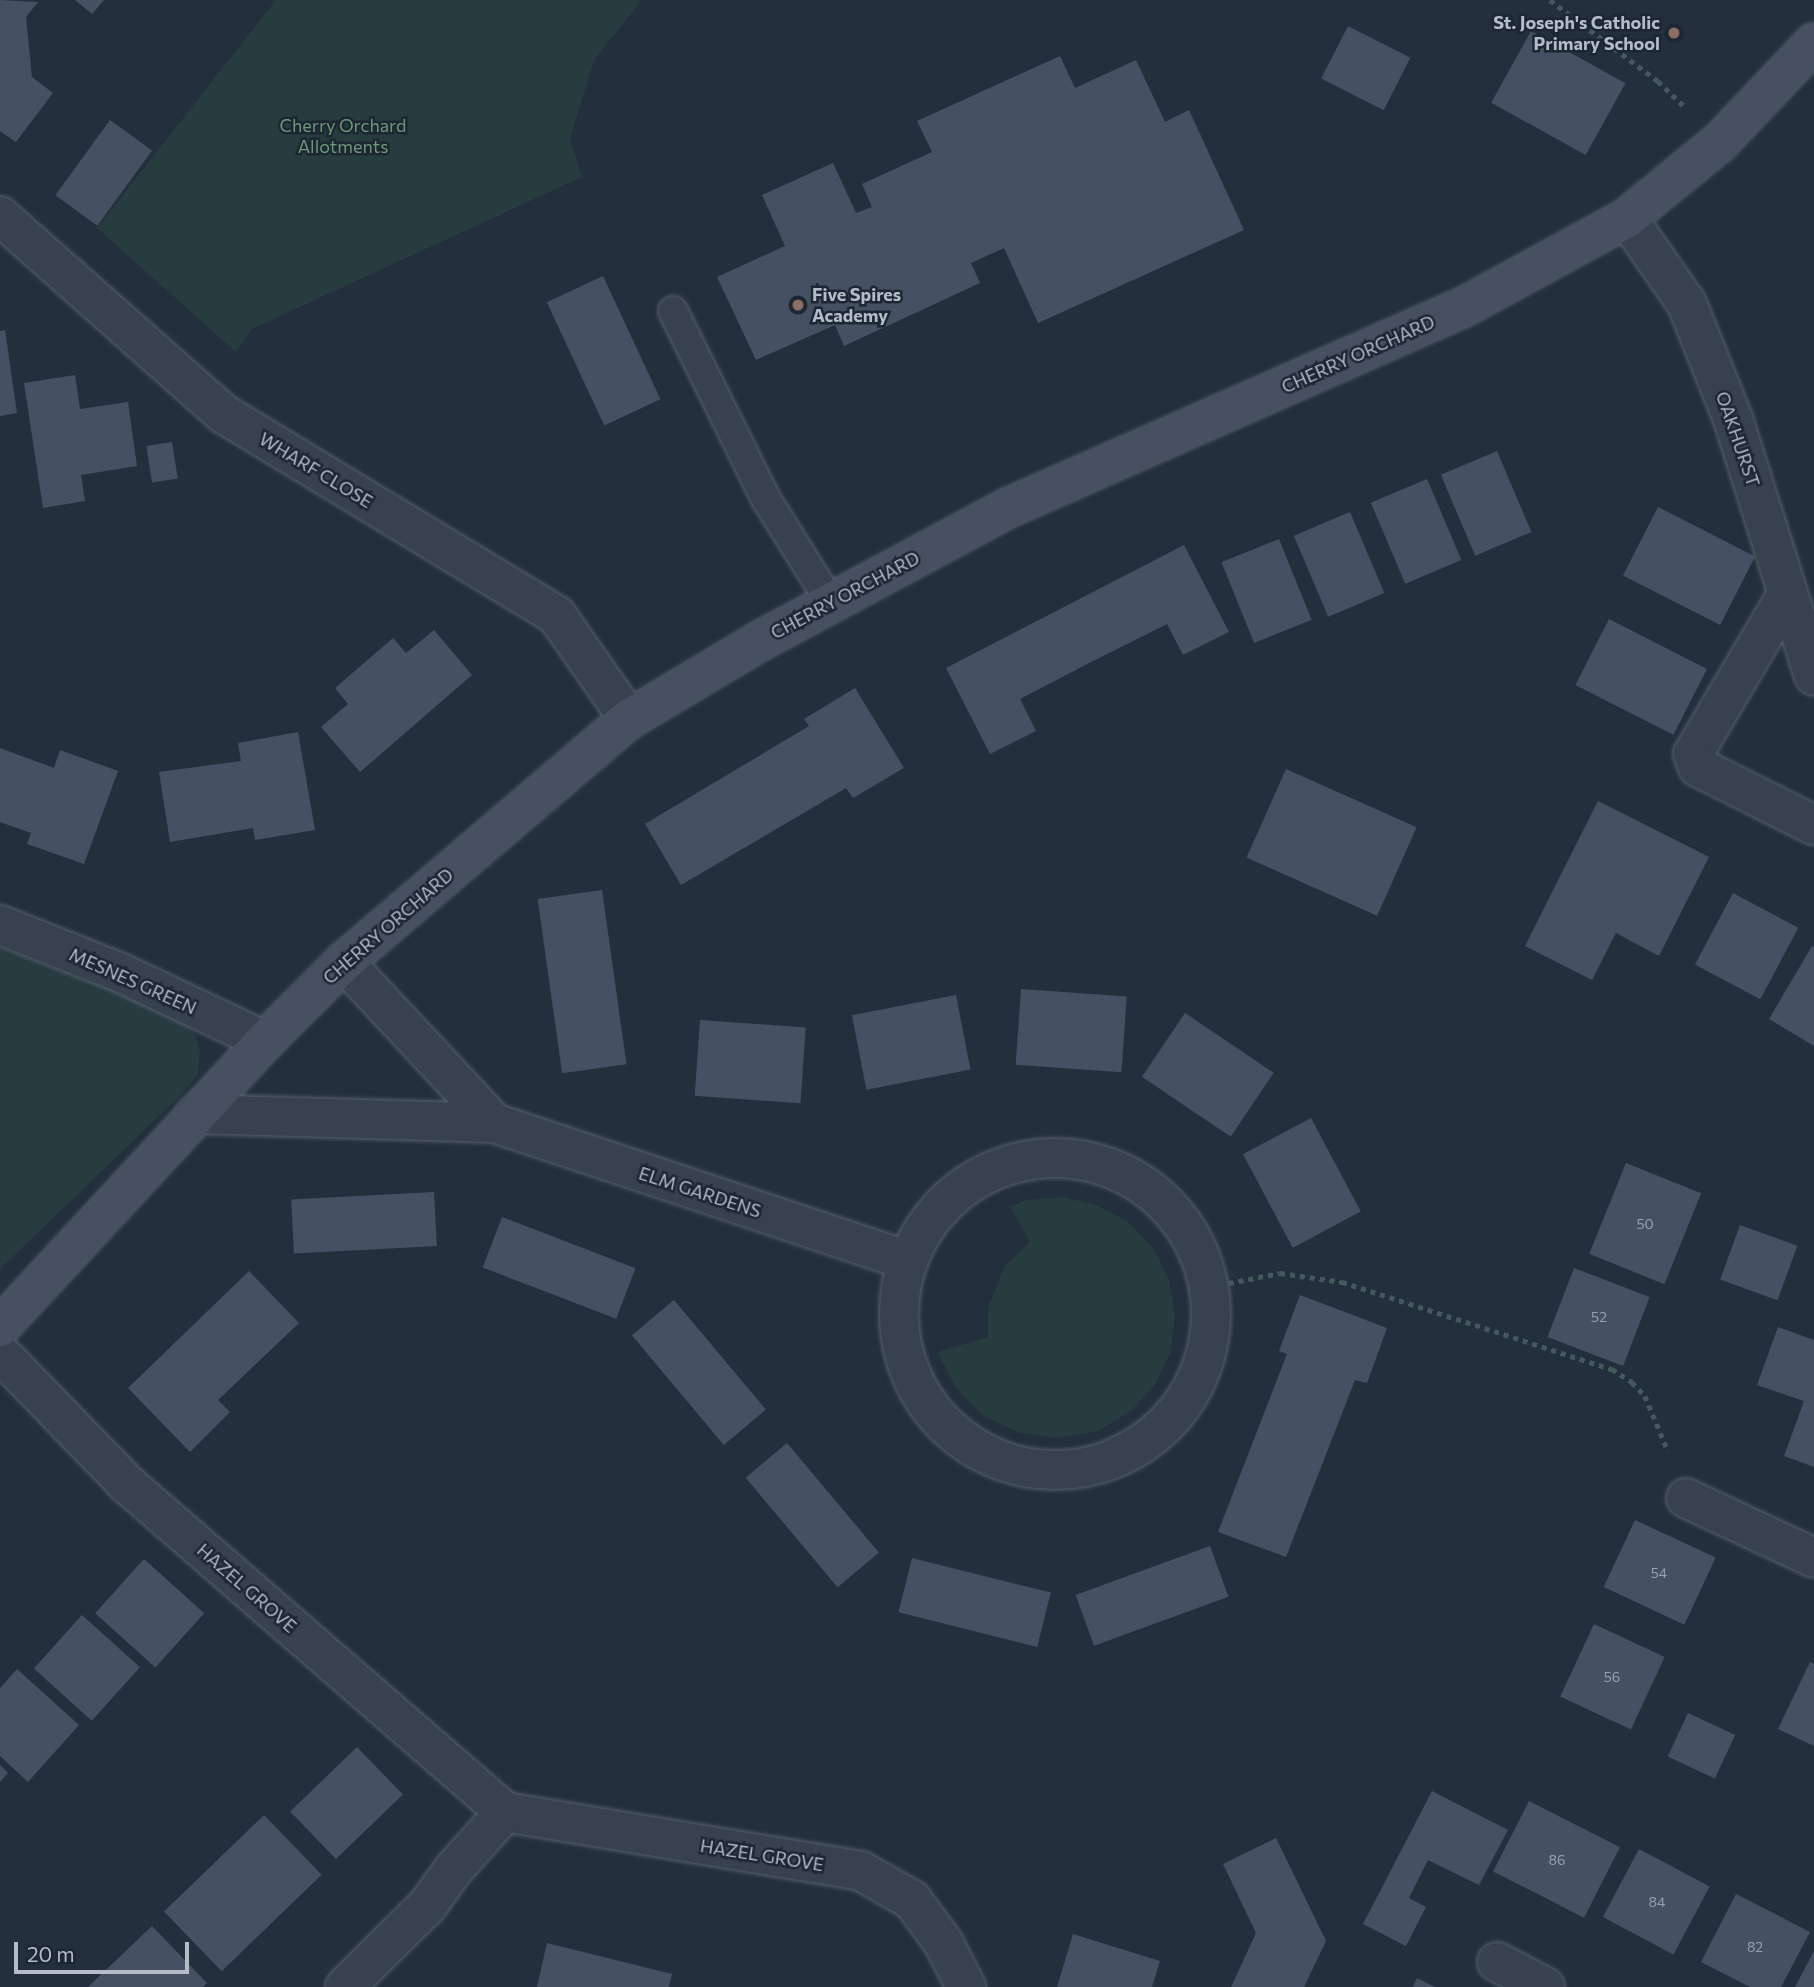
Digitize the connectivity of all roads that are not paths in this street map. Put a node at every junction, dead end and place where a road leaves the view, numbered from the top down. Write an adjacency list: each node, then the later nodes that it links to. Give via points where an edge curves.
1 (1814, 43): 3 (street, CHERRY ORCHARD, via 1721,141)
2 (0, 216): 8 (street, WHARF CLOSE, via 224,414 557,616)
3 (1627, 218): 5 (street, OAKHURST, via 1687,304 1733,419); 6 (street, CHERRY ORCHARD, via 1464,307 1008,508)
4 (673, 311): 6 (lane, via 766,499)
5 (1788, 593): 7 (street, OAKHURST); 9 (street, via 1693,754 1698,767)
6 (831, 603): 8 (street, CHERRY ORCHARD)
7 (1814, 676)
8 (629, 719): 11 (street, CHERRY ORCHARD)
9 (1814, 825)
10 (0, 925): 12 (street, MESNES GREEN, via 121,973)
11 (344, 962): 12 (street, CHERRY ORCHARD); 14 (street, ELM GARDENS)
12 (264, 1041): 13 (street, CHERRY ORCHARD)
13 (196, 1114): 14 (street, ELM GARDENS); 16 (street, CHERRY ORCHARD)
14 (494, 1123): 15 (street, ELM GARDENS)
15 (907, 1260): 15 (street, via 929,1220 961,1188 1001,1167 1045,1157 1091,1161 1133,1179 1169,1206 1195,1243 1209,1287 1210,1338 1194,1388 1161,1429 1129,1451 1068,1471 1016,1466 968,1445 930,1409 905,1363 897,1312)
16 (0, 1327)
17 (0, 1353): 20 (street, HAZEL GROVE, via 127,1484)
18 (1686, 1498): 19 (street)
19 (1814, 1558)
20 (505, 1812): 22 (street, via 428,1905); 23 (street, HAZEL GROVE, via 861,1871 912,1899 943,1942)
21 (1497, 1962): 24 (street)
22 (345, 1987)
23 (966, 1987)
24 (1545, 1987)

